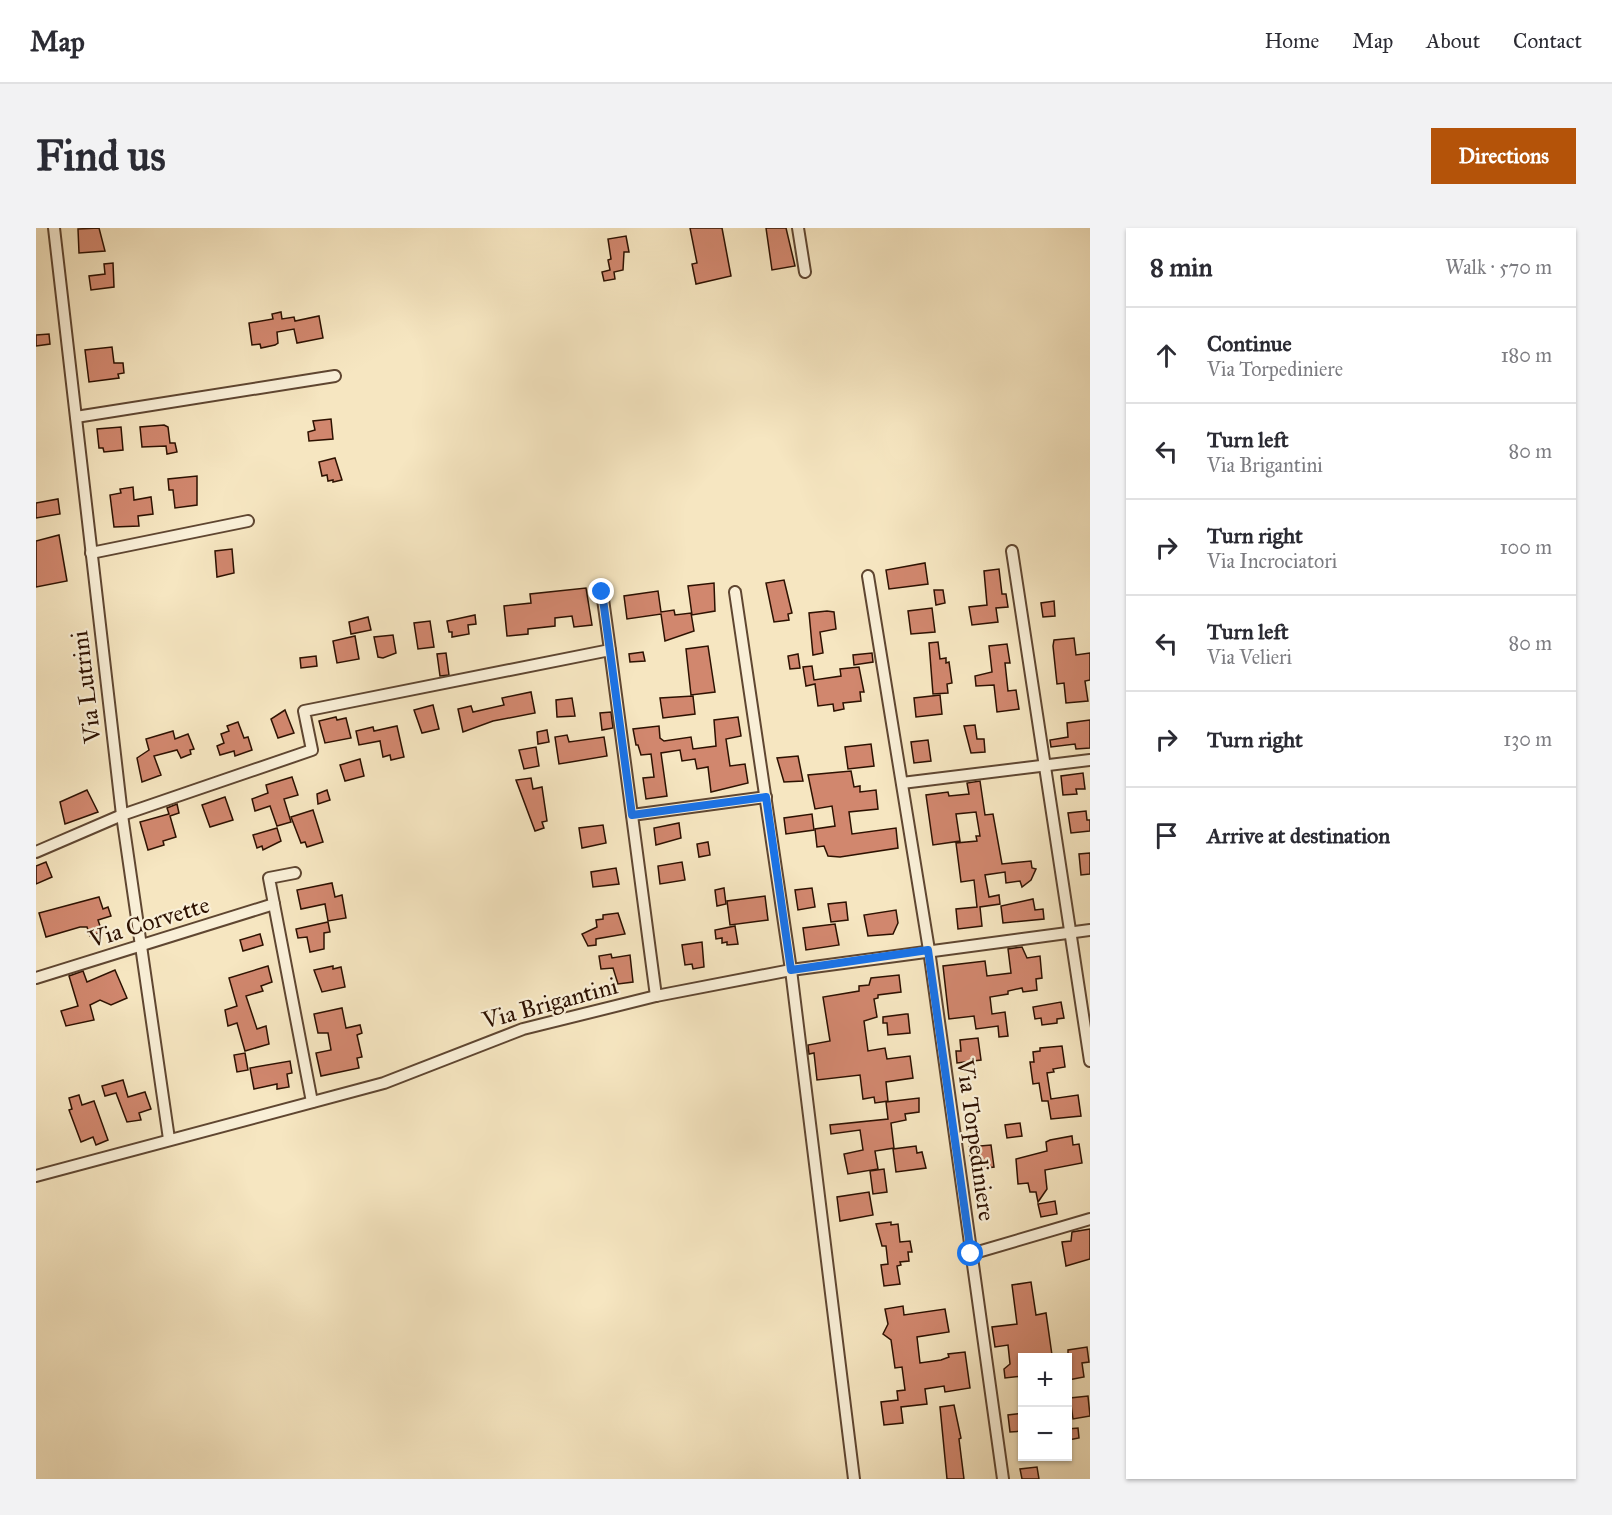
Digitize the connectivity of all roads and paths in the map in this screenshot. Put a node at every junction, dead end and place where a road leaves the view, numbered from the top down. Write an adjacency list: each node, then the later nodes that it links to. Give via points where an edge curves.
1 (54, 228): 5 (street, Via Lutrini)
2 (798, 228): 3 (street)
3 (805, 272)
4 (335, 376): 5 (street)
5 (76, 417): 8 (street, Via Lutrini)
6 (248, 521): 8 (street)
7 (1012, 550): 14 (street)
8 (91, 553): 17 (street, Via Lutrini)
9 (868, 576): 15 (street, Via Torpediniere)
10 (602, 592): 12 (street)
11 (735, 592): 16 (street)
12 (610, 650): 17 (street, via 304,711 312,750); 18 (street)
13 (1090, 760): 14 (street)
14 (1045, 764): 15 (street); 23 (street)
15 (902, 783): 25 (street, Via Torpediniere)
16 (766, 797): 18 (street); 26 (street)
17 (122, 815): 19 (street); 24 (street, Via Lutrini)
18 (632, 815): 28 (street)
19 (36, 852)
20 (295, 873): 21 (street, via 270,878)
21 (274, 904): 24 (street, Via Corvette); 30 (street)
22 (1090, 930): 23 (street, Via Brigantini)
23 (1071, 933): 25 (street, Via Brigantini); 29 (street)
24 (140, 947): 27 (street, Via Corvette); 31 (street, Via Lutrini)
25 (928, 950): 26 (street, Via Brigantini); 34 (street, Via Torpediniere)
26 (791, 970): 28 (street, Via Brigantini); 35 (street)
27 (36, 978)
28 (656, 996): 30 (street, Via Brigantini, via 523,1029 384,1083)
29 (1090, 1061)
30 (312, 1102): 31 (street, Via Brigantini)
31 (169, 1139): 32 (street, Via Brigantini)
32 (36, 1176)
33 (1090, 1219): 34 (street)
34 (971, 1254): 36 (street, Via Torpediniere)
35 (854, 1479)
36 (1003, 1479)

